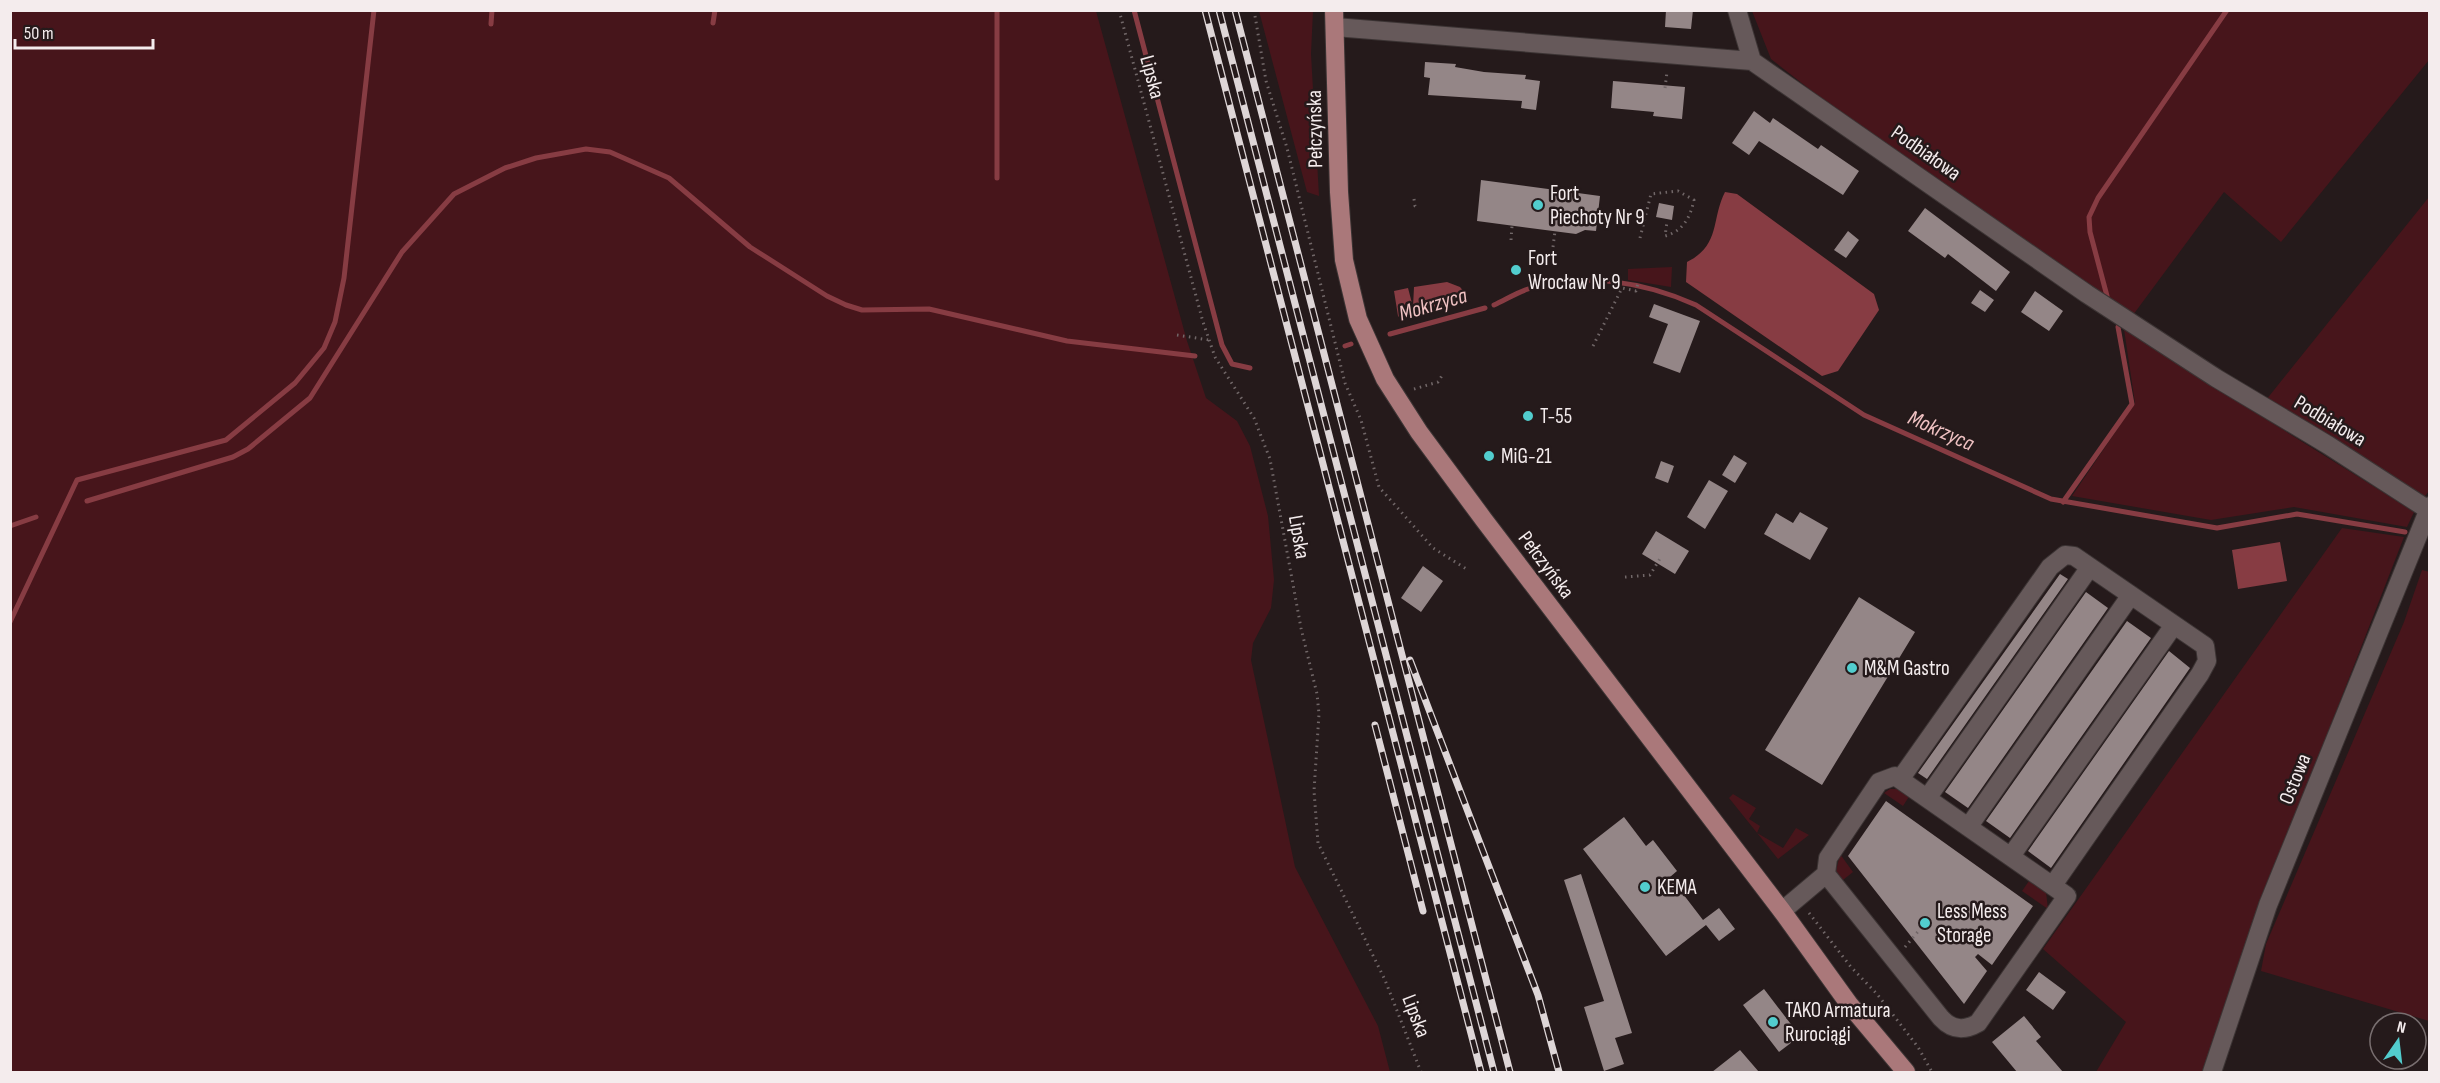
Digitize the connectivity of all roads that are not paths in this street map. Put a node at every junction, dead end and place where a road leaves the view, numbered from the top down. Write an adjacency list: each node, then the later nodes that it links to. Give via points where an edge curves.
1 (1737, 10): 3 (street)
2 (1334, 19): 3 (street); 14 (main road, Pełczyńska, via 1341,241 1351,294 1377,363 1444,467)
3 (1752, 61): 4 (street, Podbiałowa, via 2087,294)
4 (2428, 508): 16 (street, Ostowa, via 2268,905)
5 (2090, 567): 6 (street); 8 (street, via 2065,555 2050,567); 9 (street)
6 (2131, 595): 7 (street); 10 (street)
7 (2174, 625): 11 (street); 13 (street, via 2205,646 2207,661)
8 (1901, 778): 9 (street); 12 (street, via 1890,777 1879,783 1828,858)
9 (1928, 797): 10 (street)
10 (1969, 826): 11 (street)
11 (2011, 856): 13 (street)
12 (1826, 874): 13 (street, via 1946,1024 1962,1029 1978,1023 2067,896); 14 (street)
13 (2053, 885)
14 (1782, 911): 15 (main road, Pełczyńska, via 1849,1004)
15 (1905, 1072)
16 (2212, 1072)

